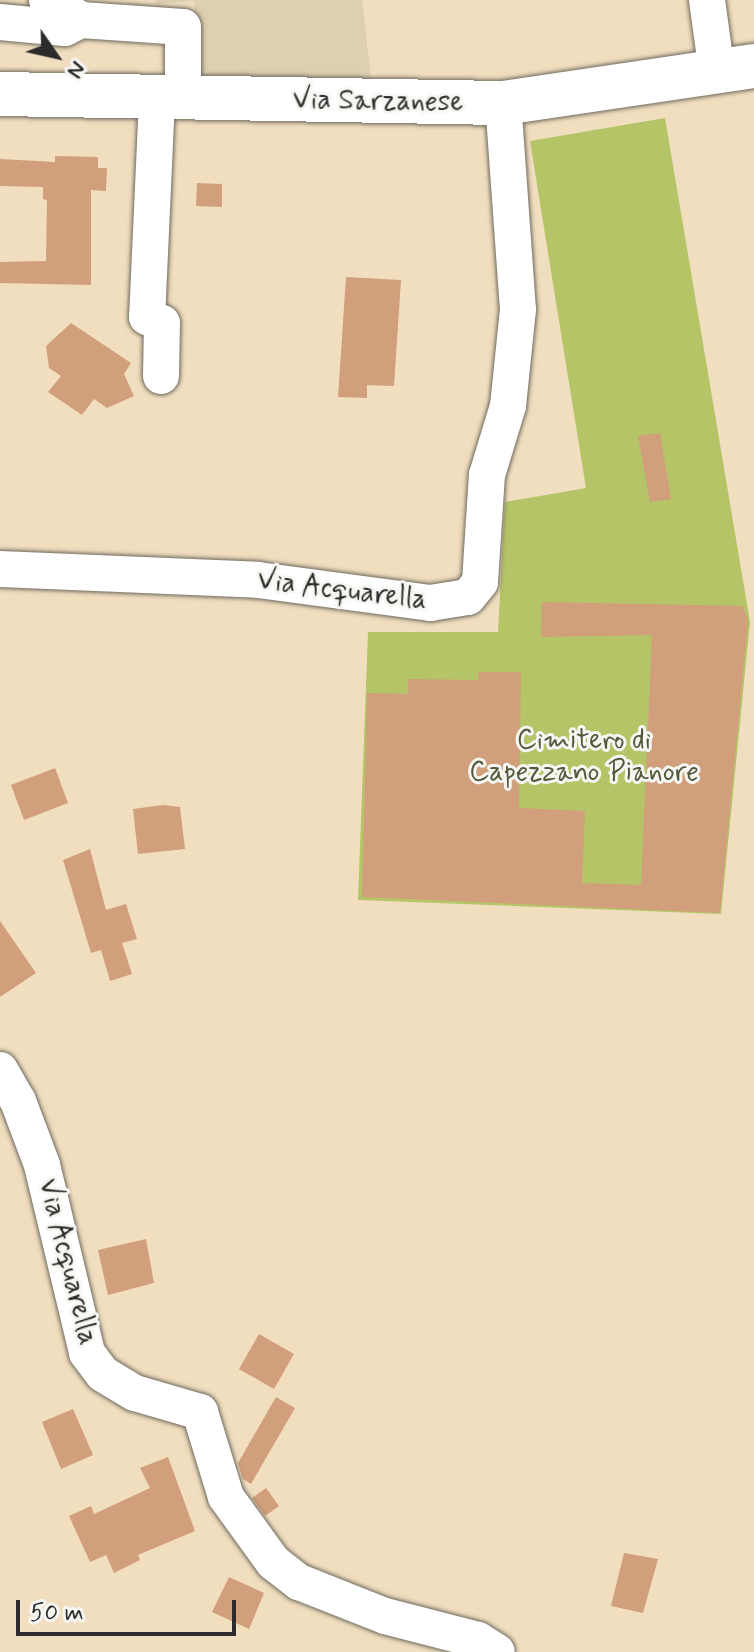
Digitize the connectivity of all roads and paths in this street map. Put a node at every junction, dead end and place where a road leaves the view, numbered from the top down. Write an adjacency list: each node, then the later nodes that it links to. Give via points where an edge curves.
1 (707, 0): 3 (street)
2 (29, 11): 5 (street, via 183,27)
3 (736, 70): 6 (main road, Via Sarzanese)
4 (0, 94): 5 (main road, Via Sarzanese)
5 (170, 99): 6 (main road, Via Sarzanese); 7 (street, via 147,317 162,323)
6 (503, 103): 8 (street, Via Acquarella, via 518,310 508,406 487,475 480,582 468,597 430,603 258,580)
7 (161, 376)
8 (0, 569)
9 (0, 1070): 10 (street, Via Acquarella, via 42,1165 87,1353 103,1374 135,1393 200,1412 226,1497 273,1562 299,1582 385,1616 478,1640)
10 (497, 1652)

